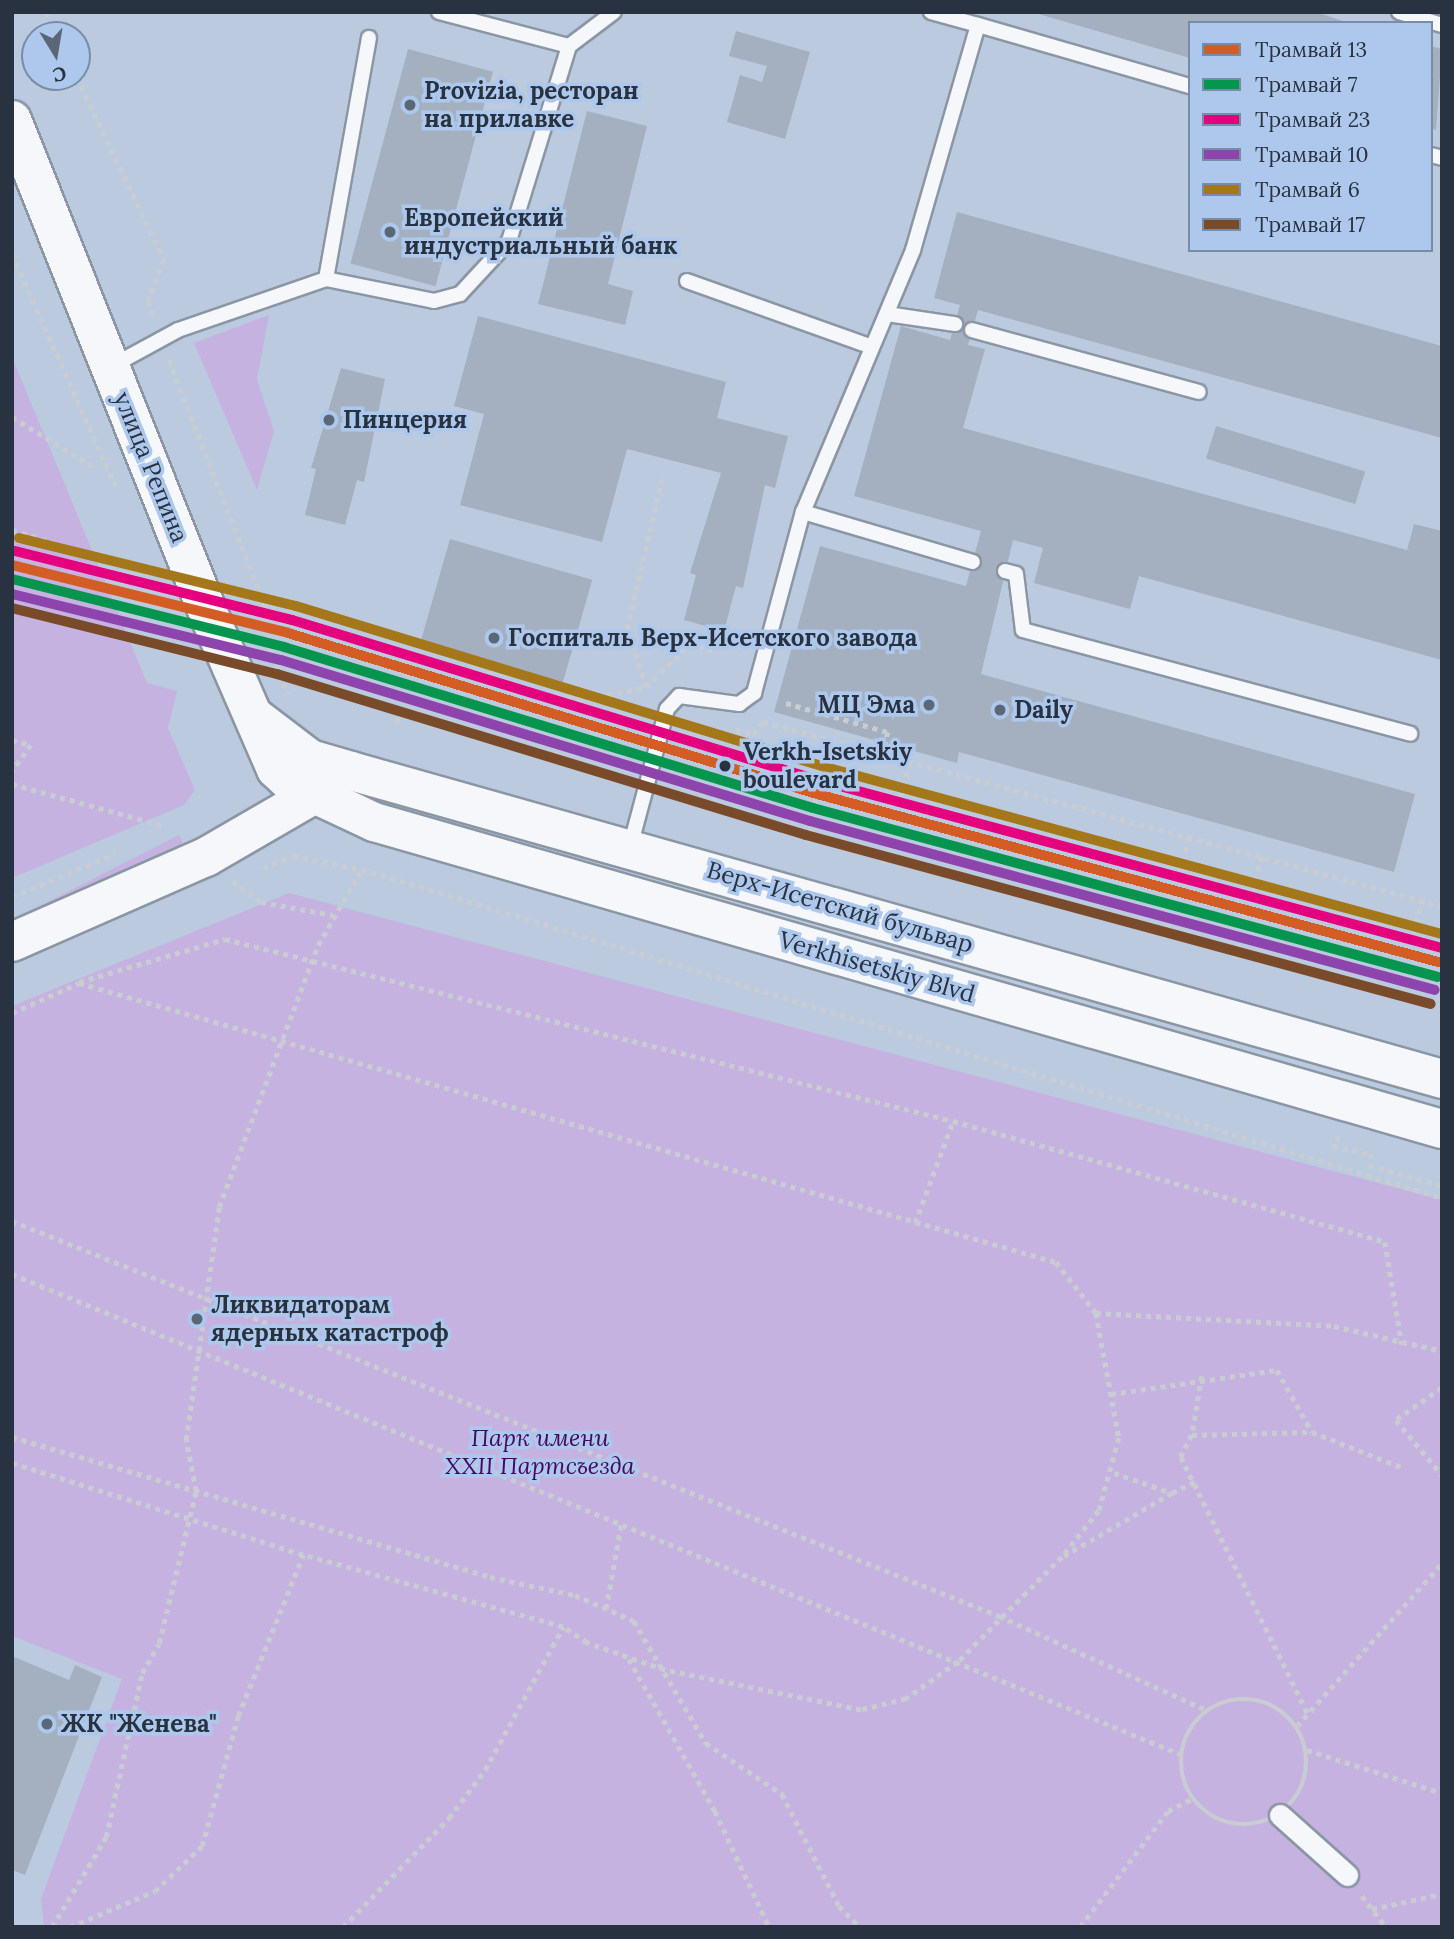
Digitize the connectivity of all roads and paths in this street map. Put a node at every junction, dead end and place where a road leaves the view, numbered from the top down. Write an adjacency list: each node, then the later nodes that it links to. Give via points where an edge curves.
1 (439, 12): 8 (lane)
2 (614, 12): 8 (lane)
3 (931, 12): 6 (lane)
4 (1399, 12): 5 (lane)
5 (1429, 21)
6 (978, 25): 9 (lane); 14 (lane, via 913,250)
7 (369, 38): 12 (lane)
8 (569, 46): 12 (lane, via 509,241 460,294 434,301)
9 (1188, 85)
10 (12, 120): 18 (main road, улица Репина)
11 (12, 254): 23 (path)
12 (326, 279): 18 (lane, via 178,330)
13 (687, 281): 17 (lane)
14 (887, 314): 15 (lane); 17 (lane)
15 (955, 324)
16 (972, 330): 19 (lane)
17 (870, 346): 24 (lane)
18 (111, 366): 37 (main road, улица Репина)
19 (1199, 392)
20 (12, 417): 21 (path)
21 (92, 467)
22 (662, 479): 34 (path, via 626,629)
23 (123, 501)
24 (803, 512): 26 (lane); 54 (lane, via 754,694 739,704 679,696 667,709)
25 (12, 530): 29 (path)
26 (973, 562)
27 (150, 563): 29 (path)
28 (1004, 571): 40 (lane, via 1016,574 1023,630)
29 (156, 575): 30 (path)
30 (159, 583)
31 (267, 611): 35 (path, via 263,627)
32 (714, 651): 34 (path, via 688,645)
33 (407, 655): 34 (path, via 557,697 588,699)
34 (646, 687)
35 (289, 699)
36 (786, 703): 43 (path, via 888,732)
37 (251, 713): 46 (main road, Верх-Исетский бульвар, via 310,758); 49 (main road, улица Репина, via 276,769); 57 (main road, via 261,756 261,796)
38 (396, 723): 44 (path, via 399,715)
39 (728, 728): 41 (path, via 752,734 763,722)
40 (1410, 734)
41 (829, 738): 43 (path); 53 (path)
42 (12, 740): 47 (path, via 31,745)
43 (883, 753): 45 (path)
44 (562, 755)
45 (910, 760): 52 (path); 58 (path)
46 (351, 771): 49 (main road); 54 (main road, Верх-Исетский бульвар)
47 (12, 772)
48 (12, 784): 51 (path)
49 (314, 796): 50 (main road, Verkhisetskiy Blvd); 57 (main road)
50 (374, 822): 57 (main road, via 308,821); 72 (main road, Verkhisetskiy Blvd)
51 (161, 825)
52 (1189, 835): 56 (path); 65 (path)
53 (807, 843)
54 (630, 848): 72 (main road, Верх-Исетский бульвар)
55 (126, 850): 61 (path)
56 (1262, 855): 62 (path); 69 (path)
57 (236, 861): 64 (path, via 233,880 261,902); 66 (main road)
58 (883, 864)
59 (362, 869): 60 (path, via 293,856); 64 (path); 79 (path)
60 (257, 871)
61 (12, 897)
62 (1423, 899): 63 (path); 67 (path, via 1413,939)
63 (1442, 906)
64 (333, 915): 68 (path)
65 (1164, 939)
66 (12, 942)
67 (1442, 946)
68 (313, 958): 70 (path, via 225,939); 73 (path); 75 (path)
69 (1234, 958)
70 (79, 983): 71 (path); 73 (path)
71 (12, 1013)
72 (1113, 1013): 74 (main road, Верх-Исетский бульвар); 76 (main road, Verkhisetskiy Blvd)
73 (285, 1038): 81 (path); 83 (path, via 219,1207)
74 (1442, 1079)
75 (953, 1121): 81 (path); 85 (path, via 1385,1242)
76 (1442, 1129)
77 (1383, 1147): 78 (path, via 1336,1136 1333,1146 1372,1154 1369,1165)
78 (1442, 1186)
79 (1442, 1198)
80 (12, 1221): 83 (path)
81 (915, 1223): 84 (path, via 1056,1262)
82 (12, 1274): 86 (path)
83 (205, 1303): 86 (path); 107 (path)
84 (1096, 1313): 85 (path, via 1334,1326); 90 (path)
85 (1402, 1345): 87 (path)
86 (200, 1351): 99 (path, via 186,1440); 102 (path)
87 (1442, 1351)
88 (1202, 1376): 90 (path); 91 (path, via 1277,1370); 92 (path)
89 (1442, 1388): 97 (path, via 1396,1420)
90 (1111, 1394): 96 (path, via 1119,1438)
91 (1312, 1432): 92 (path); 95 (path)
92 (1192, 1435): 98 (path, via 1181,1457)
93 (12, 1437): 99 (path)
94 (12, 1463): 101 (path)
95 (1401, 1467)
96 (1114, 1473): 100 (path); 104 (path, via 1099,1511)
97 (1442, 1475)
98 (1194, 1482): 100 (path); 113 (path)
99 (195, 1491): 101 (path); 106 (path, via 490,1577 575,1595)
100 (1172, 1493): 104 (path)
101 (186, 1519): 103 (path); 123 (path, via 159,1643 142,1674 106,1837)
102 (621, 1524): 106 (path); 110 (path)
103 (303, 1555): 108 (path); 124 (path, via 238,1716 202,1846 155,1891)
104 (1062, 1557): 107 (path)
105 (1442, 1563): 113 (path)
106 (606, 1609): 111 (path, via 634,1621)
107 (999, 1616): 110 (path); 112 (path)
108 (563, 1627): 109 (path); 125 (path, via 485,1770 449,1818)
109 (628, 1658): 111 (path); 126 (path, via 715,1811)
110 (958, 1662): 111 (path, via 906,1699 861,1710); 116 (path)
111 (665, 1670): 127 (path, via 706,1743 782,1794 839,1906)
112 (1206, 1710): 114 (path, via 1230,1700 1255,1699 1279,1709); 116 (path, via 1189,1730)
113 (1308, 1714): 114 (path)
114 (1297, 1726): 115 (path)
115 (1307, 1750): 117 (path); 119 (path, via 1302,1786)
116 (1180, 1754): 118 (path)
117 (1442, 1793)
118 (1192, 1799): 119 (path, via 1210,1817 1233,1826 1257,1825); 128 (path, via 1168,1811)
119 (1280, 1815): 120 (street)
120 (1352, 1882): 122 (path)
121 (1442, 1894): 122 (path)
122 (1372, 1909): 129 (path)
123 (52, 1927)
124 (70, 1927)
125 (343, 1927)
126 (769, 1927)
127 (860, 1927)
128 (1080, 1927)
129 (1386, 1927)

